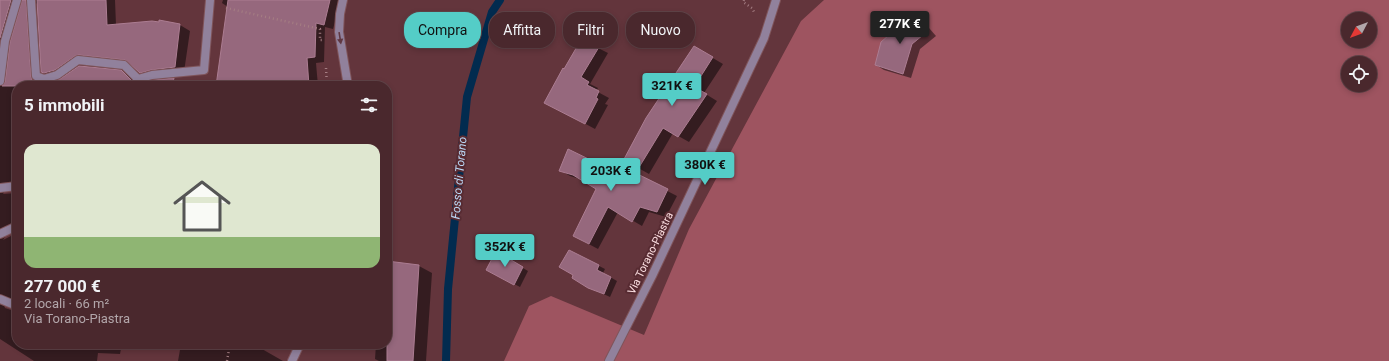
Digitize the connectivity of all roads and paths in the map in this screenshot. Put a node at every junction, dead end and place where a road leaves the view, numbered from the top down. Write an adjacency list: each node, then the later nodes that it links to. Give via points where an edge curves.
1 (17, 0): 8 (street, via 5,41)
2 (32, 0): 9 (street, via 36,76)
3 (210, 0): 12 (street, via 204,70 152,75)
4 (343, 0): 13 (street, one-way to 13, via 339,32)
5 (776, 0): 24 (street, Via Torano-Piastra, via 764,38)
6 (221, 7): 7 (path, via 320,29 320,40)
7 (325, 40)
8 (0, 81)
9 (43, 81)
10 (46, 81): 11 (street, via 78,60 124,65)
11 (135, 81)
12 (140, 81)
13 (347, 81)
14 (12, 187): 15 (street)
15 (0, 188)
16 (12, 228): 17 (street)
17 (0, 234)
18 (0, 299): 19 (street)
19 (12, 304)
20 (229, 349): 22 (path)
21 (298, 349): 23 (street)
22 (227, 361)
23 (292, 361)
24 (609, 361)

